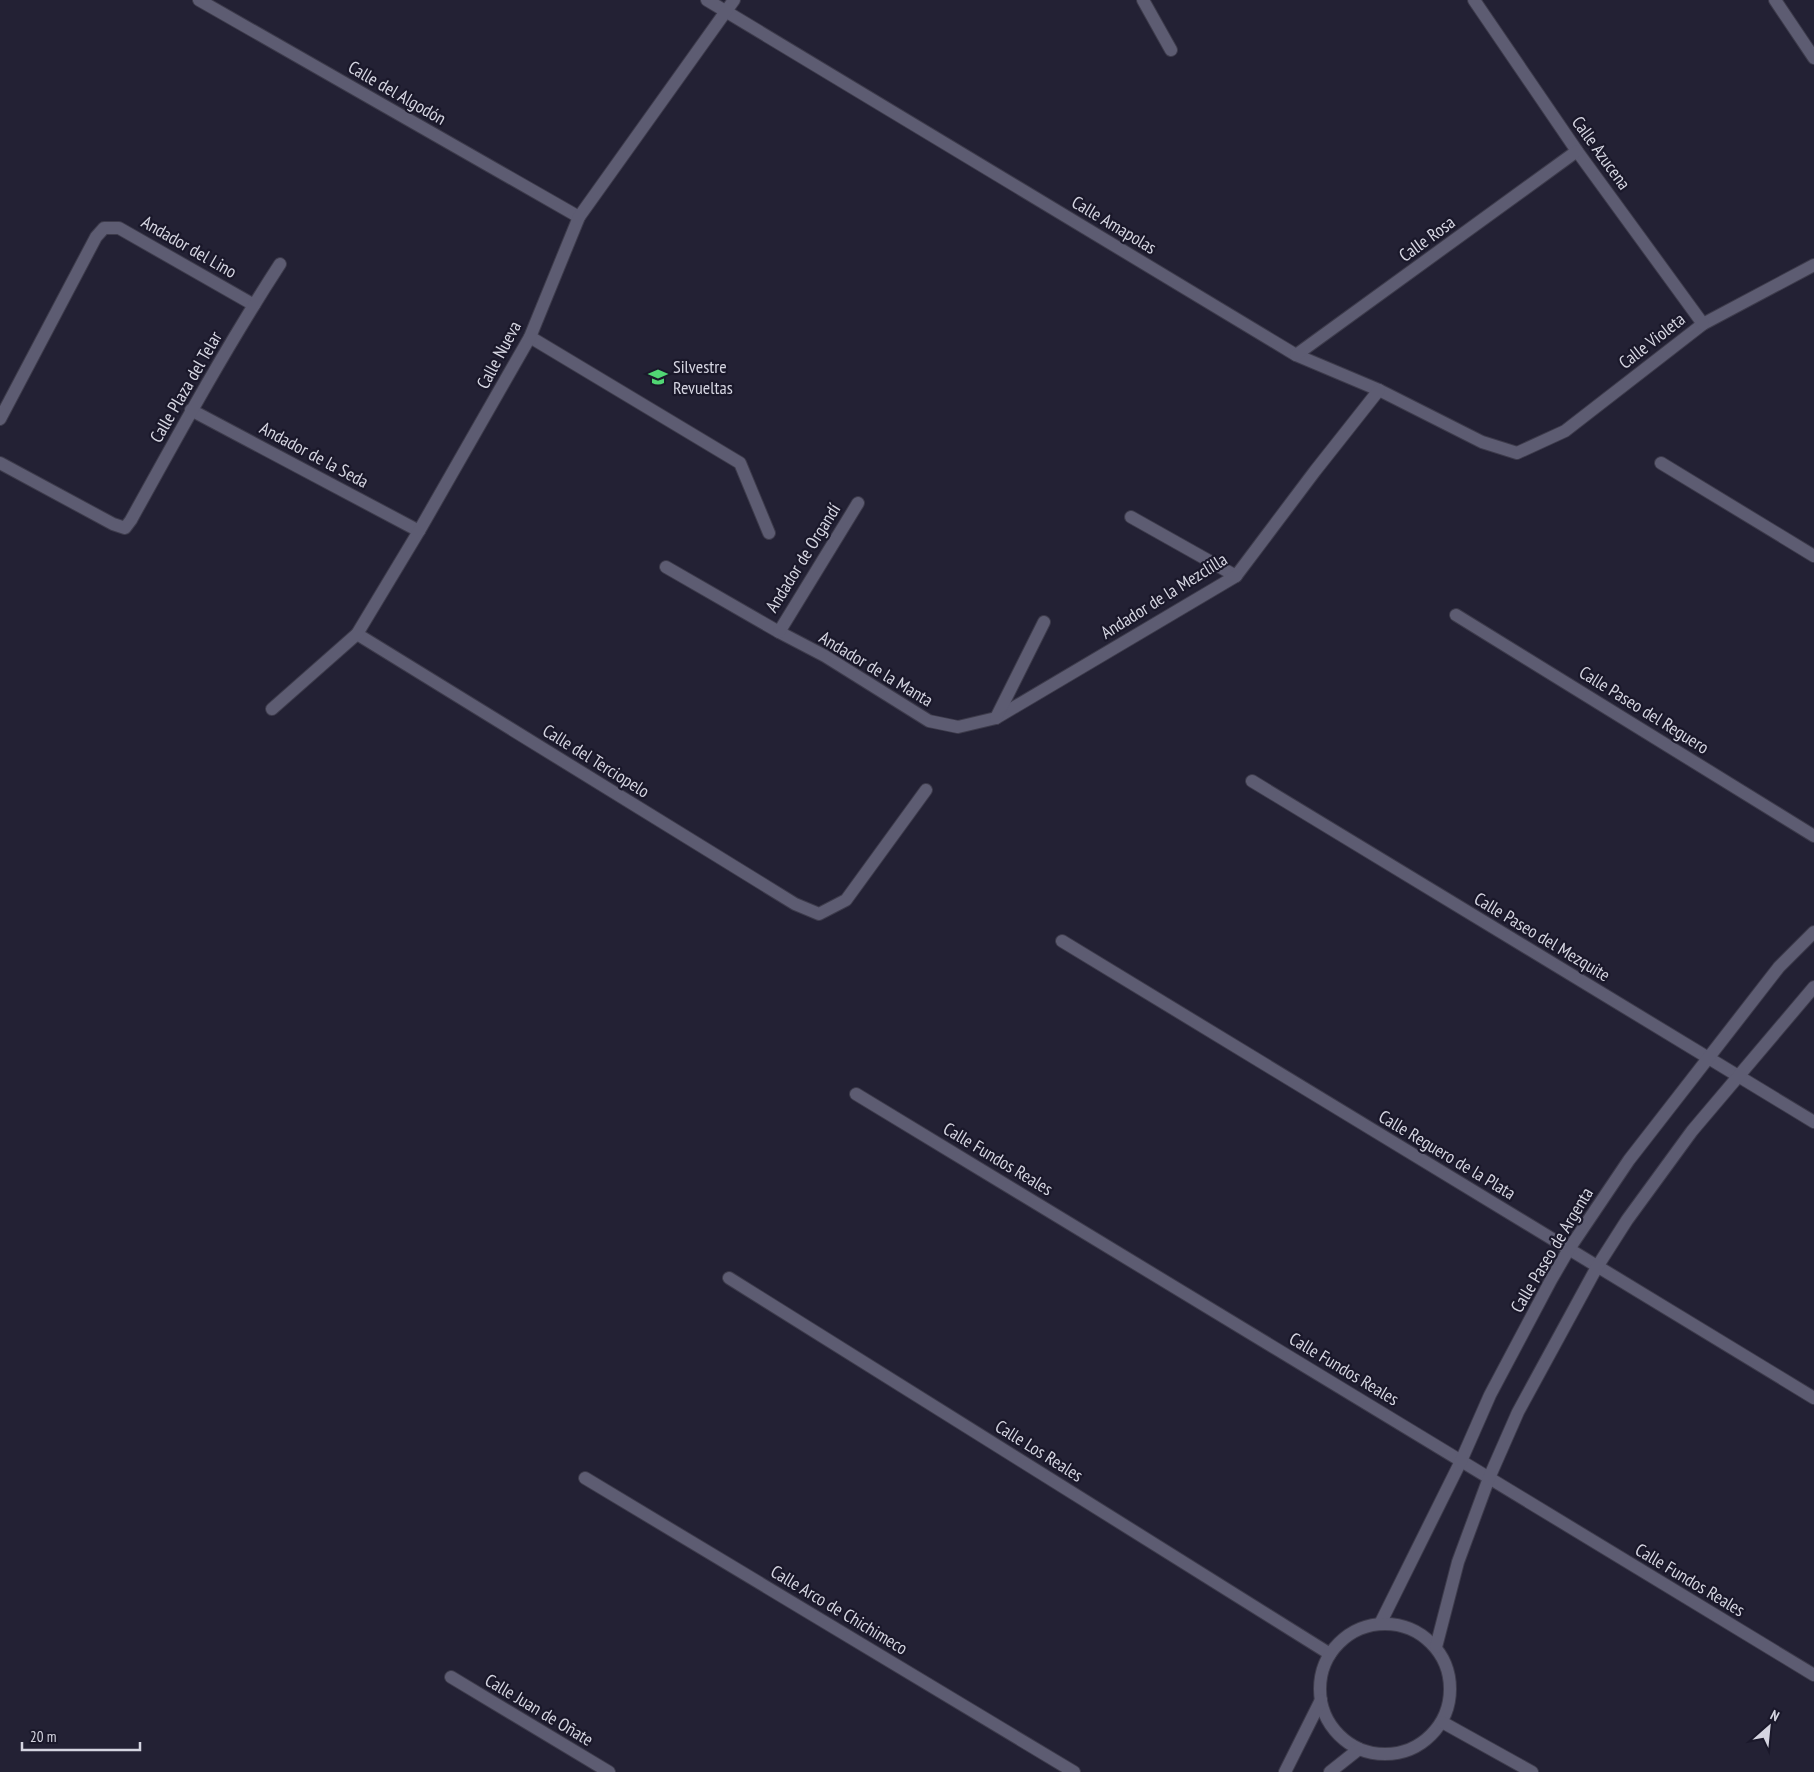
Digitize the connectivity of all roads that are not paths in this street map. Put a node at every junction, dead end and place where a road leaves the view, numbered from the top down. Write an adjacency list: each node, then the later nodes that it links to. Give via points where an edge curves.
1 (199, 0): 11 (street, Calle del Algodón)
2 (707, 0): 7 (street, Calle Amapolas)
3 (734, 0): 7 (street, Calle Nueva)
4 (1143, 0): 8 (street)
5 (1474, 0): 10 (street, Calle Azucena)
6 (1774, 0): 9 (street)
7 (726, 11): 11 (street, Calle Nueva); 17 (street, Calle Amapolas)
8 (1170, 50)
9 (1814, 58)
10 (1577, 151): 15 (street, Calle Azucena); 17 (street, Calle Rosa)
11 (579, 217): 16 (street, Calle Nueva)
12 (280, 264): 14 (street, Calle Plaza del Telar)
13 (1814, 265): 15 (street, Calle Violeta)
14 (254, 305): 19 (street, Calle Plaza del Telar); 20 (street, Andador del Lino, via 119,228 104,228 96,237)
15 (1704, 324): 21 (street, Calle Violeta, via 1565,431)
16 (530, 337): 26 (street, Calle Nueva); 27 (street, via 740,463)
17 (1296, 355): 18 (street, Calle Amapolas)
18 (1379, 390): 21 (street, Calle Amapolas, via 1482,442); 30 (street, Andador de la Mezclilla)
19 (191, 410): 23 (street, Calle Plaza del Telar, via 124,528); 26 (street, Andador de la Seda)
20 (0, 419)
21 (1517, 453)
22 (1661, 462): 28 (street)
23 (0, 463)
24 (858, 503): 33 (street, Andador de Organdí)
25 (1131, 517): 30 (street)
26 (419, 531): 34 (street, Calle Nueva)
27 (769, 532)
28 (1814, 556)
29 (666, 566): 33 (street, Andador de la Manta)
30 (1236, 576): 36 (street, Andador de la Mezclilla)
31 (1456, 614): 40 (street, Calle Paseo del Reguero)
32 (1044, 622): 36 (street)
33 (779, 632): 37 (street, Andador de la Manta, via 825,656 929,721)
34 (357, 634): 35 (street, Calle Nueva); 39 (street, Calle del Terciopelo, via 795,904 819,914 846,900)
35 (272, 709)
36 (996, 718): 37 (street, Andador de la Mezclilla)
37 (958, 727)
38 (1252, 782): 44 (street, Calle Paseo del Mezquite)
39 (926, 790)
40 (1814, 836)
41 (1814, 932): 44 (street, Calle Paseo de Argenta, via 1779,967)
42 (1062, 941): 48 (street, Calle Reguero de la Plata)
43 (1814, 987): 45 (street)
44 (1708, 1058): 45 (street, Calle Paseo del Mezquite); 48 (street, Calle Paseo de Argenta, via 1629,1160)
45 (1737, 1076): 47 (street, Calle Paseo del Mezquite); 49 (street, via 1692,1131)
46 (856, 1094): 52 (street, Calle Fundos Reales)
47 (1814, 1122)
48 (1569, 1249): 49 (street, Calle Reguero de la Plata); 52 (street, Calle Paseo de Argenta, via 1490,1395)
49 (1597, 1266): 51 (street, Calle Reguero de la Plata); 54 (street, via 1518,1412)
50 (729, 1278): 57 (street, Calle Los Reales)
51 (1814, 1398)
52 (1461, 1461): 54 (street, Calle Fundos Reales); 55 (street, Calle Paseo de Argenta)
53 (585, 1478): 64 (street, Calle Arco de Chichimeco)
54 (1489, 1478): 56 (street, via 1458,1562); 58 (street, Calle Fundos Reales)
55 (1380, 1624): 56 (street, via 1411,1629); 57 (street, via 1352,1633)
56 (1436, 1647): 61 (street, via 1446,1664 1451,1684 1449,1704)
57 (1330, 1654): 60 (street, via 1320,1684)
58 (1814, 1675)
59 (451, 1677): 63 (street, Calle Juan de Oñate)
60 (1321, 1700): 62 (street, via 1328,1720 1341,1736); 65 (street)
61 (1442, 1722): 62 (street, via 1426,1740 1405,1752 1381,1754); 67 (street)
62 (1359, 1749): 66 (street)
63 (609, 1772)
64 (1074, 1772)
65 (1284, 1772)
66 (1330, 1772)
67 (1532, 1772)

